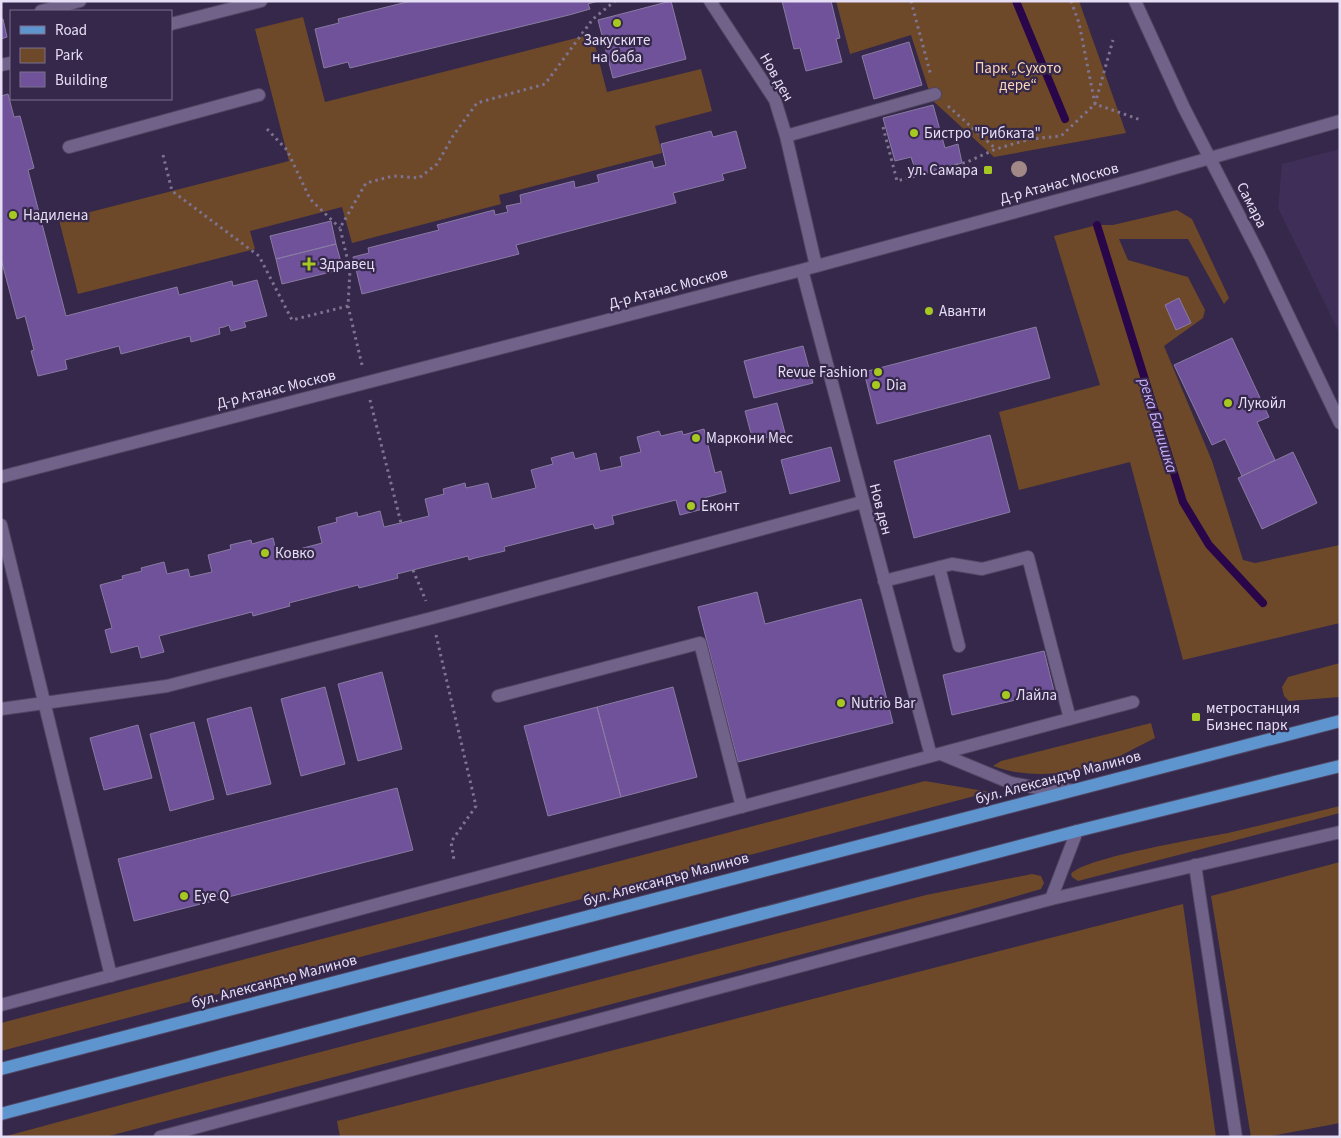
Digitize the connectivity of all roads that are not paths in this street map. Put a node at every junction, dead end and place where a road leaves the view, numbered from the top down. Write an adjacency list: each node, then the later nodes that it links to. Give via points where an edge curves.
1 (80, 1): 5 (street)
2 (261, 1): 6 (street)
3 (710, 1): 10 (street, Нов ден, via 775,100)
4 (1135, 1): 12 (street, Самара)
5 (45, 10)
6 (172, 24)
7 (935, 94): 10 (street)
8 (259, 95): 11 (street)
9 (1340, 121): 12 (street, Д-р Атанас Москов)
10 (786, 136): 13 (street, Нов ден)
11 (69, 147)
12 (1209, 158): 13 (street, Д-р Атанас Москов); 15 (street, Самара)
13 (816, 266): 14 (street, Д-р Атанас Москов)
14 (802, 270): 16 (street, Д-р Атанас Москов); 17 (street, Нов ден)
15 (1340, 423)
16 (1, 477)
17 (862, 502): 20 (street, Нов ден); 24 (street, via 167,686)
18 (1, 525): 24 (street)
19 (939, 567): 20 (street); 21 (street); 26 (street, via 952,564 982,569 1028,557)
20 (884, 581): 28 (street, Нов ден)
21 (959, 646)
22 (498, 696): 31 (street, via 700,643)
23 (1133, 702): 26 (street)
24 (45, 703): 25 (street); 36 (street)
25 (1, 709)
26 (1070, 719): 28 (street)
27 (1340, 721): 30 (main road, бул. Александър Малинов)
28 (936, 755): 30 (street, via 1011,783); 31 (street)
29 (1340, 766): 32 (main road)
30 (1070, 790): 38 (main road, бул. Александър Малинов)
31 (742, 807): 36 (street)
32 (1077, 831): 35 (street); 39 (main road)
33 (1340, 832): 34 (street)
34 (1195, 865): 35 (street); 41 (street)
35 (1051, 899): 40 (street)
36 (111, 976): 37 (street)
37 (1, 1005)
38 (1, 1070)
39 (1, 1114)
40 (160, 1137)
41 (1236, 1137)

